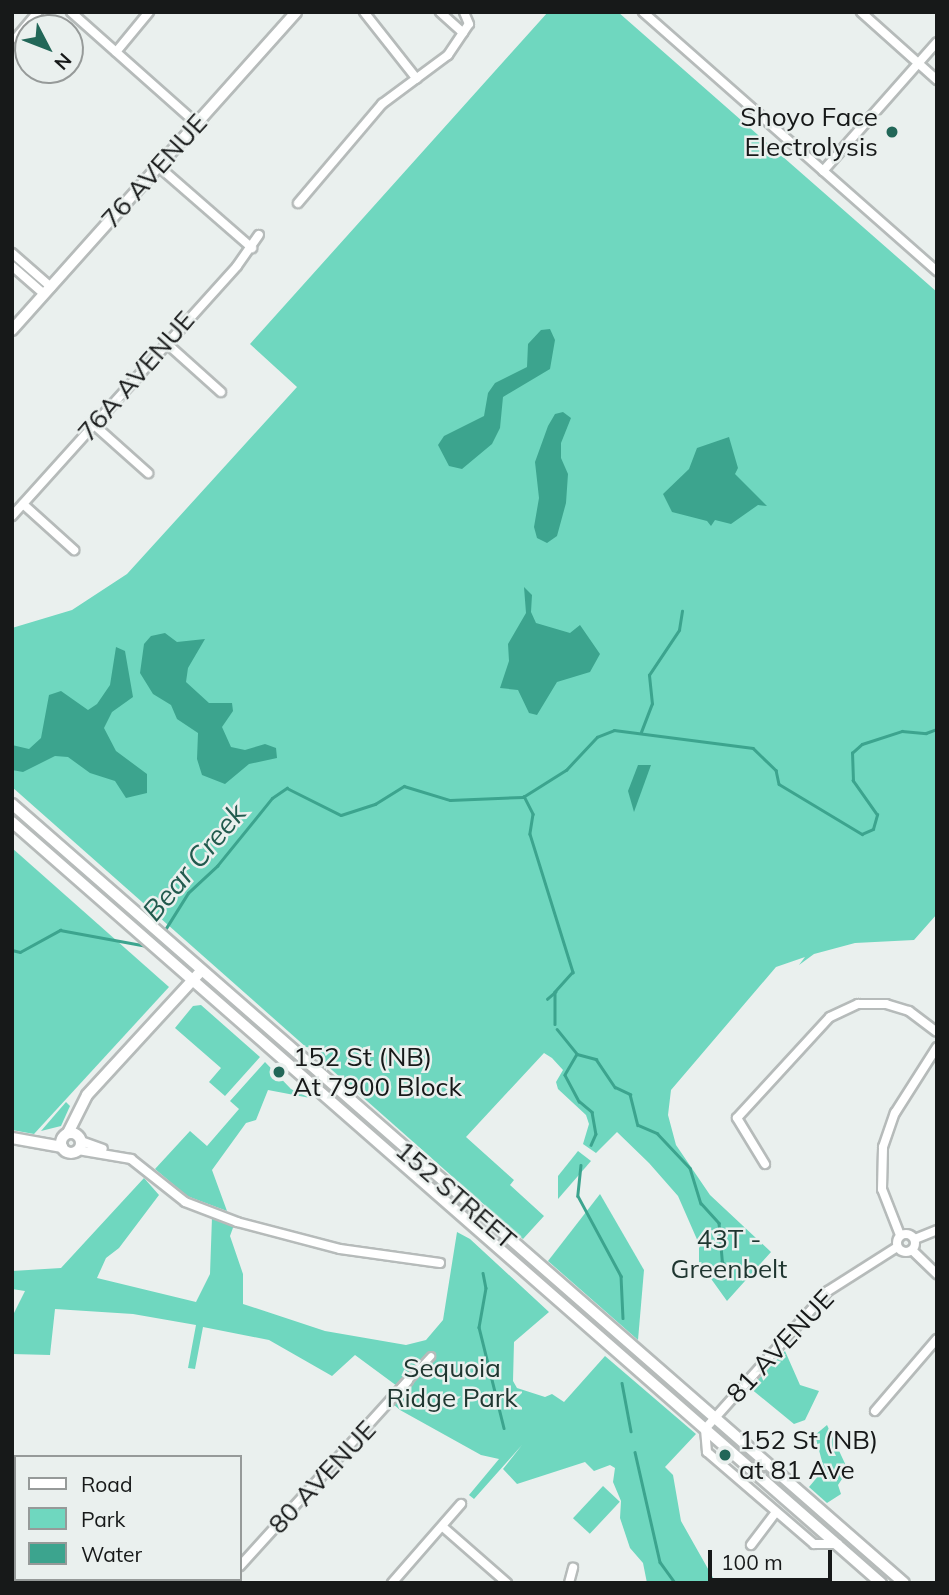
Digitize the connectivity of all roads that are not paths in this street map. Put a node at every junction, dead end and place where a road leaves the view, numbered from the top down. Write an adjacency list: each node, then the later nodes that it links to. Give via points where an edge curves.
1 (71, 12): 11 (street)
2 (149, 12): 11 (street)
3 (296, 12): 15 (street, 76 AVENUE)
4 (364, 12): 13 (street)
5 (440, 12): 9 (street)
6 (464, 12): 9 (street, via 470,20)
7 (643, 12): 17 (street)
8 (861, 12): 12 (street)
9 (463, 33): 13 (street, via 445,58)
10 (937, 42): 12 (street)
11 (116, 52): 15 (street)
12 (918, 63): 14 (street); 17 (street)
13 (417, 79): 18 (street, via 382,104)
14 (937, 80)
15 (197, 124): 16 (street, 76 AVENUE)
16 (158, 166): 20 (street); 24 (street, 76 AVENUE)
17 (823, 171): 23 (street)
18 (299, 203)
19 (259, 235): 20 (street, 76A AVENUE)
20 (252, 248): 26 (street, 76A AVENUE)
21 (12, 253): 24 (street)
22 (12, 266): 24 (street)
23 (937, 271)
24 (47, 291): 25 (street, 76 AVENUE)
25 (12, 330)
26 (165, 342): 27 (street); 28 (street, 76A AVENUE)
27 (221, 392)
28 (93, 424): 29 (street); 30 (street, 76A AVENUE)
29 (148, 473)
30 (23, 504): 31 (street, 76A AVENUE); 32 (street)
31 (12, 516)
32 (74, 550)
33 (12, 804): 35 (main road, 152 STREET)
34 (12, 822): 36 (main road, 152 STREET)
35 (201, 971): 36 (street); 53 (main road, 152 STREET)
36 (191, 981): 40 (street, via 82,1104); 54 (main road, 152 STREET)
37 (937, 1031): 38 (street); 41 (street, via 886,1003 858,1004 830,1017 737,1118)
38 (937, 1044): 43 (street, via 897,1110 882,1152 883,1196)
39 (12, 1138): 40 (street)
40 (71, 1141): 47 (street, via 131,1159 185,1202 237,1222 340,1249)
41 (765, 1164)
42 (937, 1230): 44 (street)
43 (900, 1236): 44 (street); 45 (street)
44 (915, 1239): 46 (street)
45 (897, 1247): 46 (street); 53 (street, 81 AVENUE, via 831,1289)
46 (912, 1250): 48 (street)
47 (440, 1263)
48 (937, 1274)
49 (937, 1339): 52 (street)
50 (431, 1356): 51 (street, 80 AVENUE)
51 (408, 1381): 60 (street, 80 AVENUE)
52 (875, 1411)
53 (713, 1418): 54 (street, 81 AVENUE); 63 (main road, 152 STREET)
54 (705, 1429): 56 (street, via 707,1452); 58 (main road, 152 STREET)
55 (461, 1504): 57 (street)
56 (776, 1512): 58 (street, via 814,1544); 59 (street)
57 (443, 1527): 62 (street); 64 (street)
58 (838, 1544): 66 (main road, 152 STREET)
59 (751, 1545)
60 (242, 1564)
61 (573, 1568): 65 (street)
62 (390, 1582)
63 (901, 1582)
64 (507, 1583)
65 (569, 1583)
66 (881, 1583)

